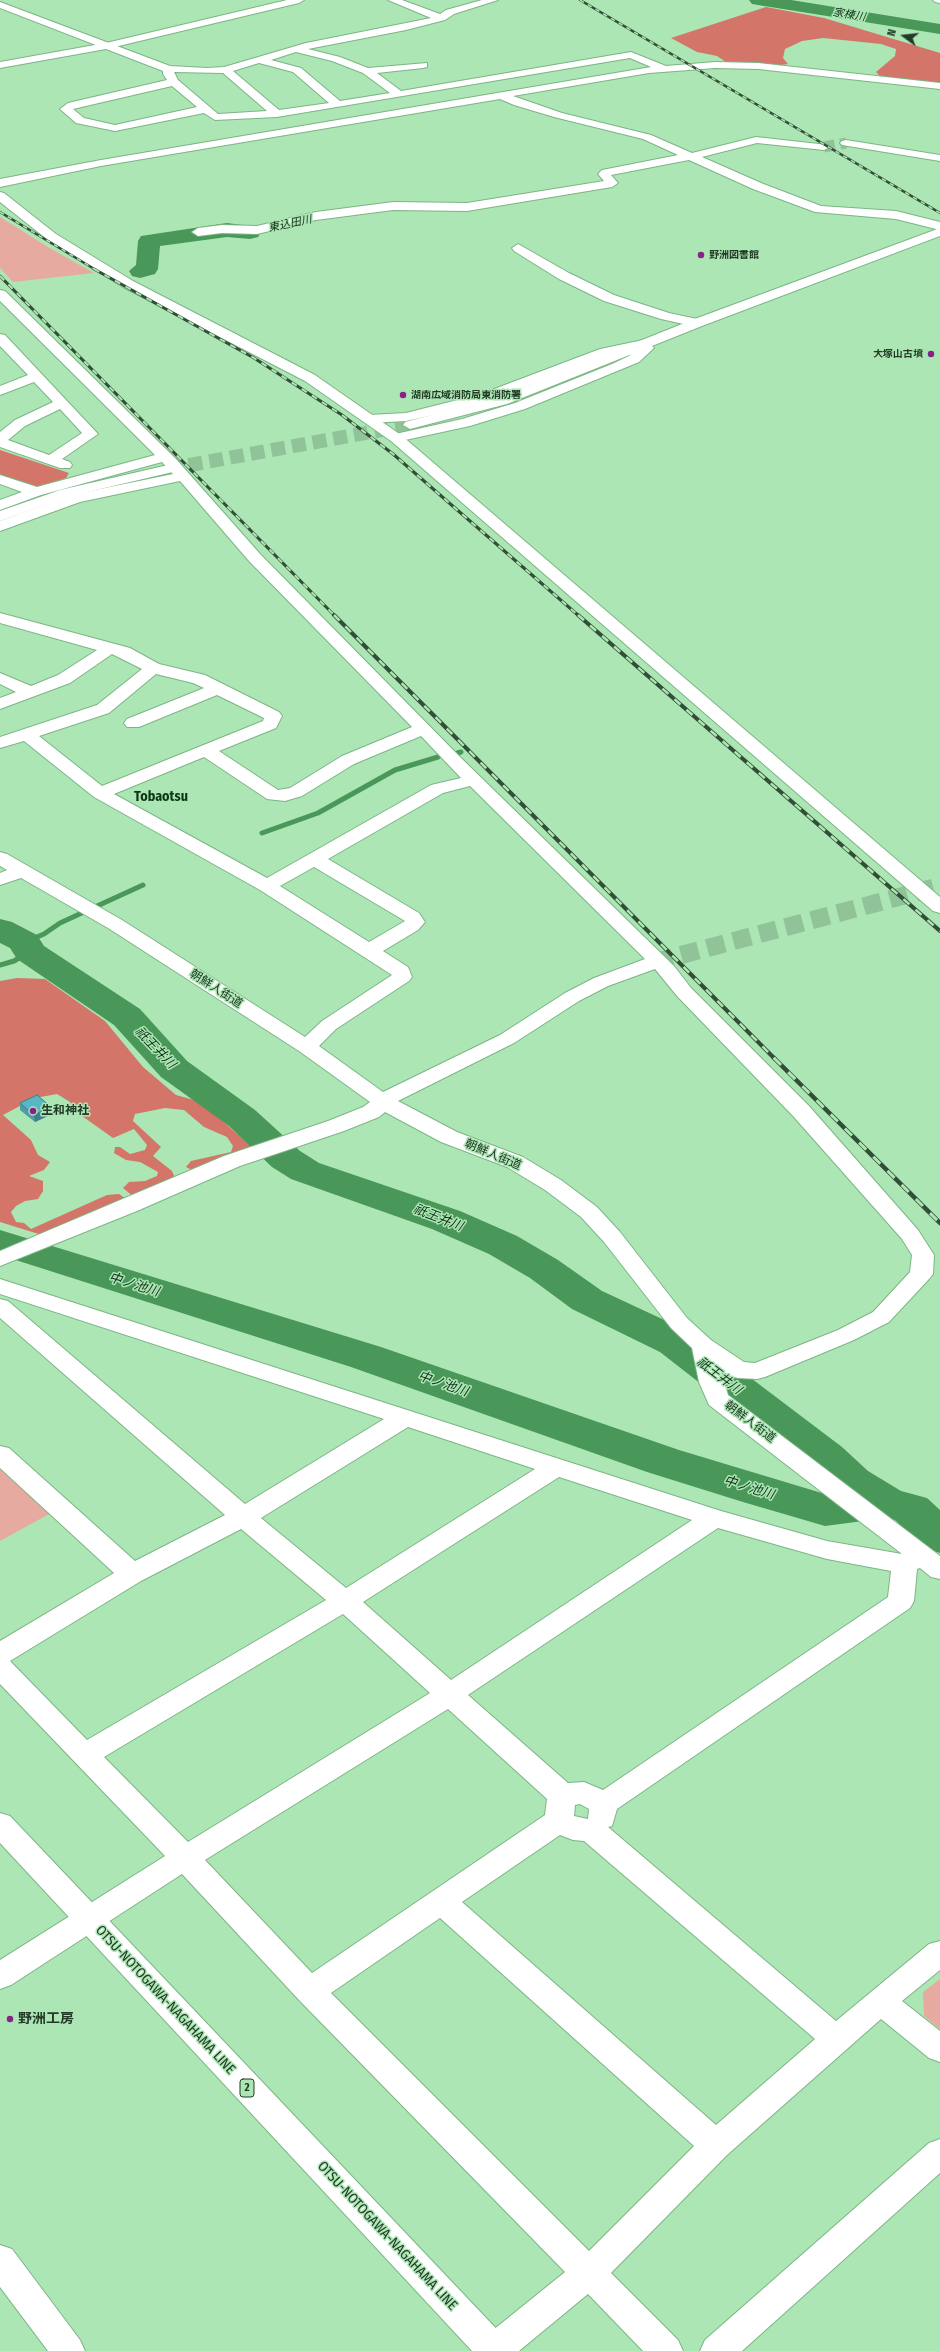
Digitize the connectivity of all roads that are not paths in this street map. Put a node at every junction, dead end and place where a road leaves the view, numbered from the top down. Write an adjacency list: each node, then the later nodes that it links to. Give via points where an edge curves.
1 (299, 0): 6 (street)
2 (393, 0): 5 (street)
3 (493, 0): 5 (street, via 450,12)
4 (0, 5): 6 (street)
5 (441, 18): 7 (street)
6 (106, 46): 10 (street); 12 (street)
7 (296, 49): 8 (street); 9 (street)
8 (336, 59): 15 (street); 16 (street)
9 (258, 60): 14 (street); 15 (street)
10 (0, 65)
11 (423, 65): 16 (street)
12 (169, 69): 14 (street); 17 (street, via 168,74)
13 (671, 69): 18 (street, via 715,65 758,66); 20 (street, via 631,55); 21 (street); 23 (street, via 676,73 664,78)
14 (225, 70): 27 (street)
15 (297, 70): 24 (street)
16 (368, 71): 20 (street)
17 (174, 82): 19 (street); 25 (street)
18 (940, 86)
19 (119, 94): 22 (street); 29 (street, via 72,104 66,109 80,121 115,128)
20 (400, 95): 24 (street)
21 (501, 95): 23 (street); 30 (street)
22 (129, 103)
23 (518, 103): 33 (street, via 647,137)
24 (338, 105): 27 (street)
25 (206, 109): 28 (street); 29 (street)
26 (139, 112): 29 (street)
27 (277, 114): 28 (street)
28 (215, 118): 30 (street)
29 (149, 121)
30 (238, 140): 35 (street)
31 (846, 143): 34 (street)
32 (824, 147): 33 (street, via 756,140)
33 (693, 156): 37 (street, via 757,186 819,209 896,215); 38 (street, via 606,172 604,174 612,183 467,207 393,206 316,216 257,230 222,229)
34 (940, 158)
35 (0, 183)
36 (0, 196): 49 (street, via 52,237 121,280 310,378)
37 (940, 226)
38 (198, 232)
39 (940, 232): 42 (street)
40 (518, 248): 42 (street, via 564,276 610,298)
41 (0, 294): 56 (street)
42 (697, 323): 44 (street)
43 (0, 338): 45 (street)
44 (653, 342): 49 (street, via 605,352 486,397 438,410 406,417); 52 (street, via 502,401); 53 (street, via 634,359 520,406)
45 (5, 351): 46 (street)
46 (36, 376): 47 (street); 48 (street)
47 (0, 391)
48 (61, 403): 51 (street); 55 (street, via 91,434)
49 (369, 418): 53 (street)
50 (0, 419): 51 (street)
51 (20, 423): 54 (street)
52 (410, 425)
53 (396, 438): 82 (street)
54 (0, 440): 55 (street)
55 (51, 460): 57 (street)
56 (171, 467): 57 (street); 61 (street, via 64,493); 62 (street); 71 (street, via 255,558)
57 (94, 476): 59 (street)
58 (0, 478): 59 (street)
59 (36, 492): 60 (street)
60 (0, 505)
61 (0, 516)
62 (0, 526)
63 (0, 618): 64 (street)
64 (110, 648): 65 (street, via 124,652); 68 (street, via 64,679)
65 (153, 668): 67 (street, via 199,679); 72 (street, via 103,709)
66 (0, 678): 68 (street)
67 (218, 688): 70 (street); 74 (street, via 273,716 270,724)
68 (30, 692): 69 (street)
69 (0, 704)
70 (133, 723)
71 (423, 729): 74 (street, via 348,760 285,796 273,794); 75 (street)
72 (26, 734): 73 (street); 76 (street)
73 (0, 743)
74 (205, 750): 76 (street)
75 (474, 780): 78 (street, via 437,789); 84 (street)
76 (100, 793): 81 (street)
77 (0, 858): 79 (street, 朝鮮人街道)
78 (314, 859): 81 (street); 83 (street, via 412,917 415,922)
79 (23, 871): 80 (street); 85 (street, 朝鮮人街道, via 115,924)
80 (0, 879)
81 (266, 886): 83 (street)
82 (940, 907)
83 (369, 951): 85 (street, via 401,971 402,977 330,1024)
84 (651, 956): 86 (street, via 572,997 529,1026 394,1094); 90 (street, via 801,1111 910,1235 923,1255 921,1274 881,1318 846,1335 757,1371 738,1370)
85 (306, 1047): 86 (street, 朝鮮人街道)
86 (383, 1102): 87 (street, via 371,1112 232,1161); 90 (street, 朝鮮人街道, via 449,1137 515,1162 553,1185 589,1212)
87 (0, 1259)
88 (0, 1286): 91 (street)
89 (0, 1306): 94 (street)
90 (704, 1351): 96 (street, 朝鮮人街道, via 718,1399 889,1530)
91 (406, 1417): 93 (street); 94 (street)
92 (0, 1454): 97 (street)
93 (558, 1466): 95 (street); 98 (street)
94 (243, 1517): 97 (street); 98 (street)
95 (714, 1518): 96 (street, via 827,1550); 101 (street)
96 (922, 1564): 103 (street, via 901,1601)
97 (132, 1574): 99 (street)
98 (345, 1601): 101 (street); 102 (street)
99 (0, 1654)
100 (0, 1667): 102 (street)
101 (450, 1694): 104 (street); 107 (street)
102 (84, 1755): 107 (street)
103 (604, 1804): 104 (street, via 584,1793); 106 (street, via 602,1820)
104 (561, 1808): 106 (street, via 573,1829); 108 (street)
105 (0, 1824): 109 (street, OTSU-NOTOGAWA-NAGAHAMA LINE / 2)
106 (592, 1830): 114 (street)
107 (186, 1859): 109 (street); 112 (street)
108 (442, 1902): 112 (street); 116 (street)
109 (88, 1918): 111 (street); 120 (street, OTSU-NOTOGAWA-NAGAHAMA LINE / 2)
110 (940, 1953): 113 (street)
111 (0, 1976)
112 (310, 1991): 119 (street)
113 (880, 2001): 114 (street); 115 (street)
114 (836, 2039): 116 (street)
115 (940, 2049)
116 (716, 2144): 119 (street)
117 (940, 2153): 123 (street)
118 (0, 2260): 121 (street)
119 (589, 2273): 120 (street); 122 (street)
120 (495, 2350)
121 (68, 2351)
122 (666, 2351)
123 (717, 2351)

